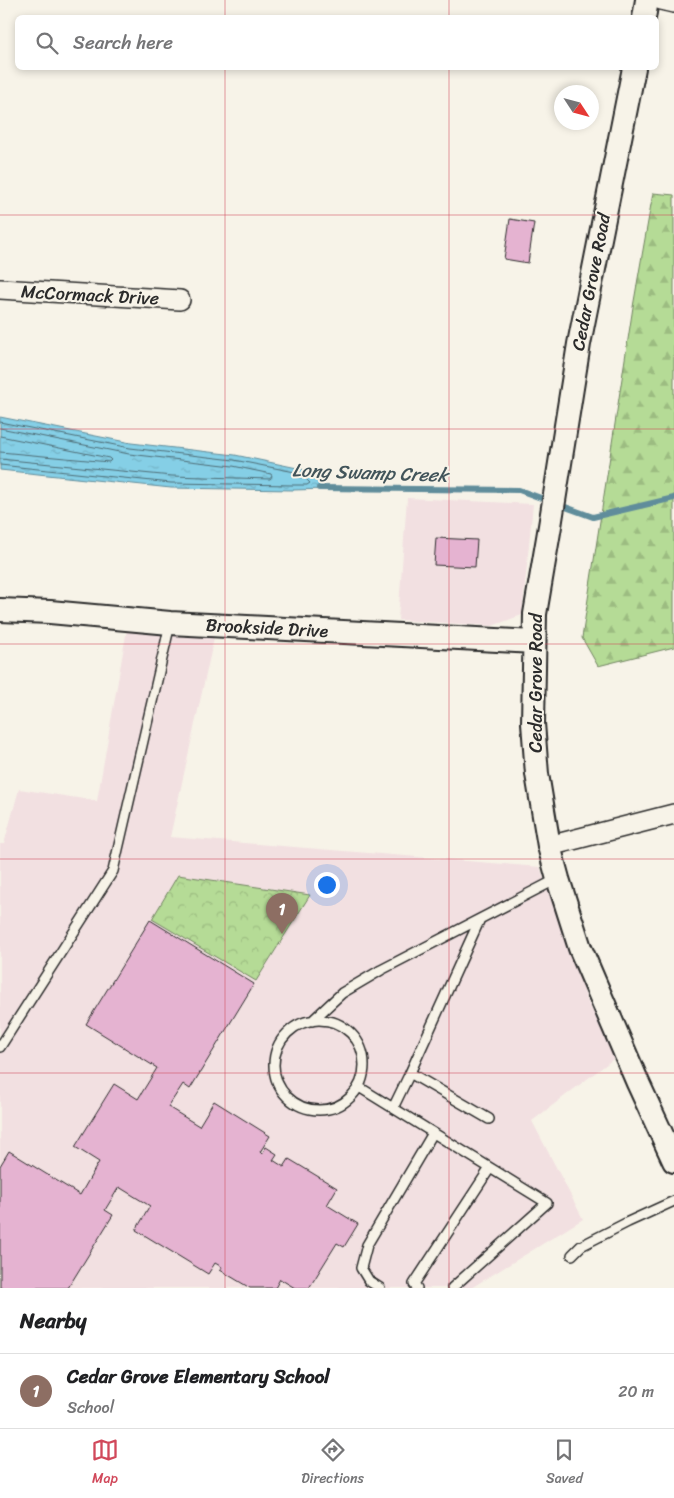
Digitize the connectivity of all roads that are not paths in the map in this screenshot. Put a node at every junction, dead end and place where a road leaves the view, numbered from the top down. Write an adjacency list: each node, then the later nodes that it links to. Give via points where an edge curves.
1 (647, 0): 4 (street)
2 (661, 0): 3 (street)
3 (674, 3)
4 (644, 15)
5 (634, 70): 10 (street, Cedar Grove Road, via 579,344 535,614)
6 (0, 289): 7 (street, McCormack Drive)
7 (180, 300)
8 (0, 610): 9 (street, Brookside Drive)
9 (170, 624): 10 (street, Brookside Drive); 16 (lane, via 113,871)
10 (534, 642): 12 (street, Cedar Grove Road, via 533,723 537,774)
11 (674, 814): 12 (street)
12 (550, 846): 13 (street, Cedar Grove Road)
13 (558, 879): 14 (lane); 22 (street, Cedar Grove Road, via 580,948)
14 (480, 919): 15 (lane, via 342,993); 17 (lane)
15 (312, 1021): 18 (lane, via 327,1021 340,1026 360,1046 364,1073); 18 (lane, via 286,1035 278,1048 274,1063 282,1092 307,1109 322,1110 337,1107)
16 (0, 1047)
17 (410, 1073): 19 (lane); 20 (lane)
18 (359, 1087): 19 (lane)
19 (393, 1108): 21 (lane)
20 (489, 1119)
21 (433, 1133): 23 (lane); 27 (lane, via 367,1245 361,1268 369,1281)
22 (674, 1161)
23 (490, 1168): 26 (lane); 28 (lane, via 547,1203)
24 (674, 1201): 25 (lane, via 581,1246)
25 (572, 1255)
26 (412, 1287)
27 (380, 1288)
28 (452, 1288)

